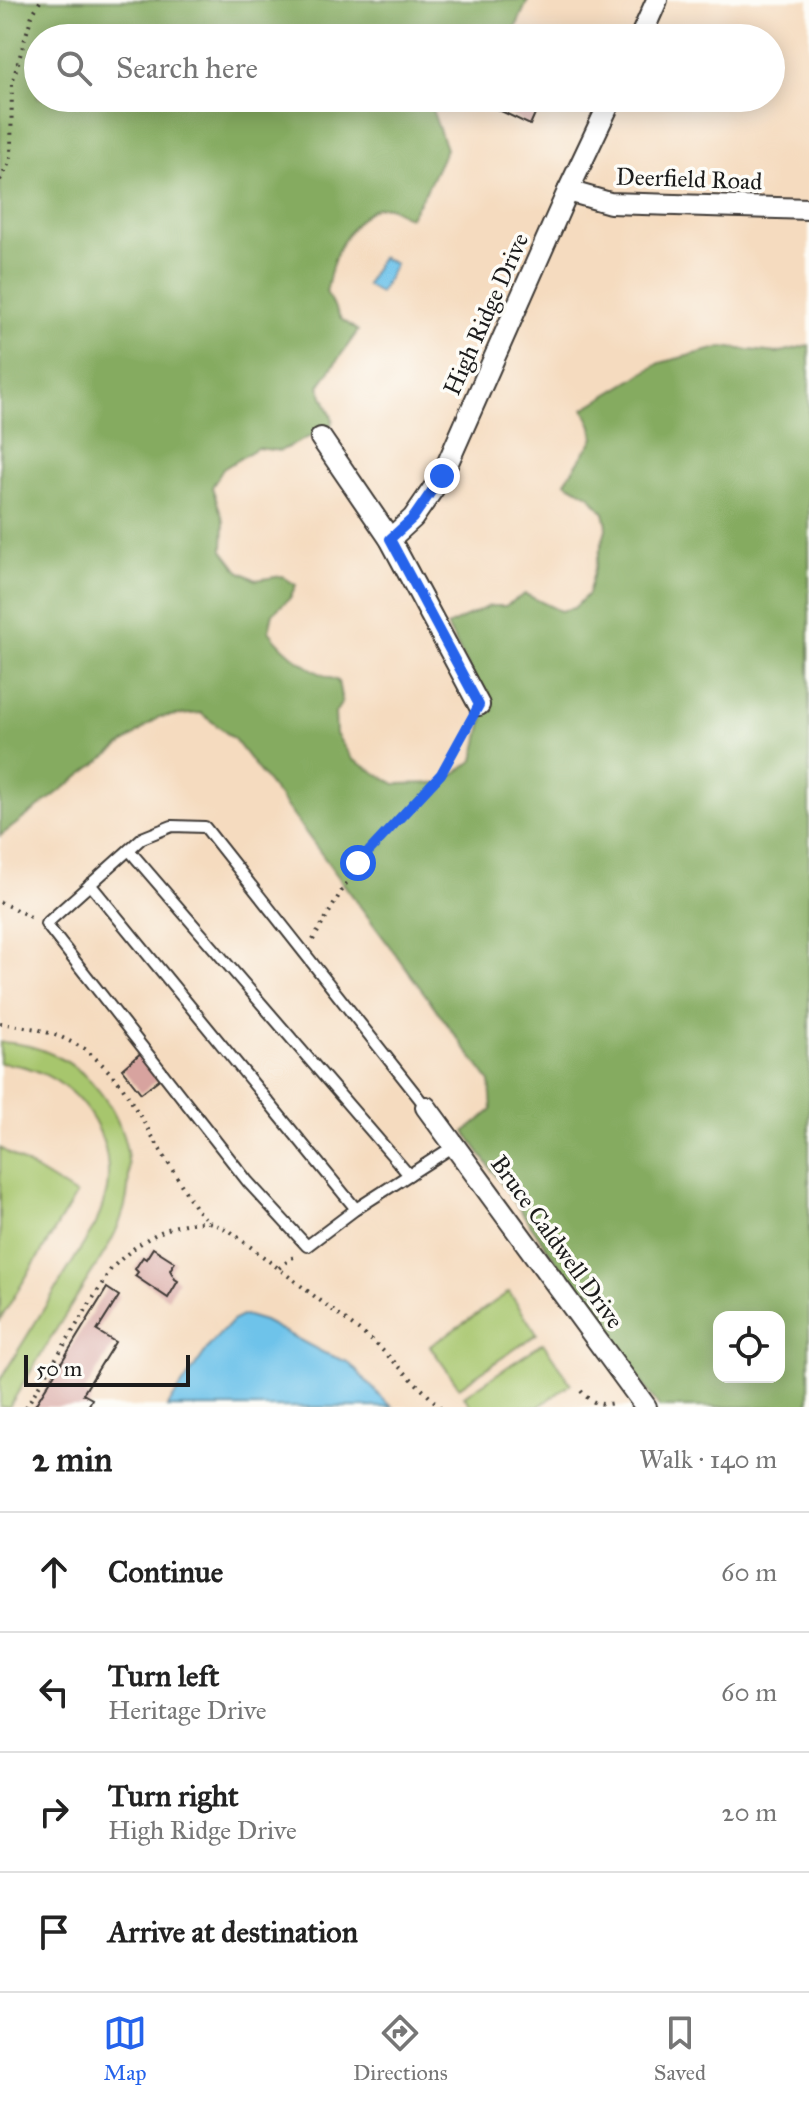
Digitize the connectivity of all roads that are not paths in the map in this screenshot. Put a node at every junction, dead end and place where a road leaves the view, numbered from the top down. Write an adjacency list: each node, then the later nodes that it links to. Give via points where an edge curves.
1 (657, 0): 2 (street)
2 (646, 24)
3 (605, 112): 4 (street, High Ridge Drive)
4 (568, 191): 5 (street, Deerfield Road, via 610,203); 7 (street, High Ridge Drive, via 442,476 413,518)
5 (809, 209)
6 (321, 438): 7 (street)
7 (390, 539): 8 (street)
8 (479, 705)
9 (129, 850): 10 (lane); 11 (lane, via 142,838 172,826 205,827); 13 (lane)
10 (90, 884): 14 (lane); 14 (lane, via 46,924 248,1182 307,1246)
11 (426, 1107): 12 (street, Bruce Caldwell Drive)
12 (454, 1146): 13 (lane); 15 (street, Bruce Caldwell Drive)
13 (409, 1175): 14 (lane)
14 (356, 1209)
15 (646, 1407)

